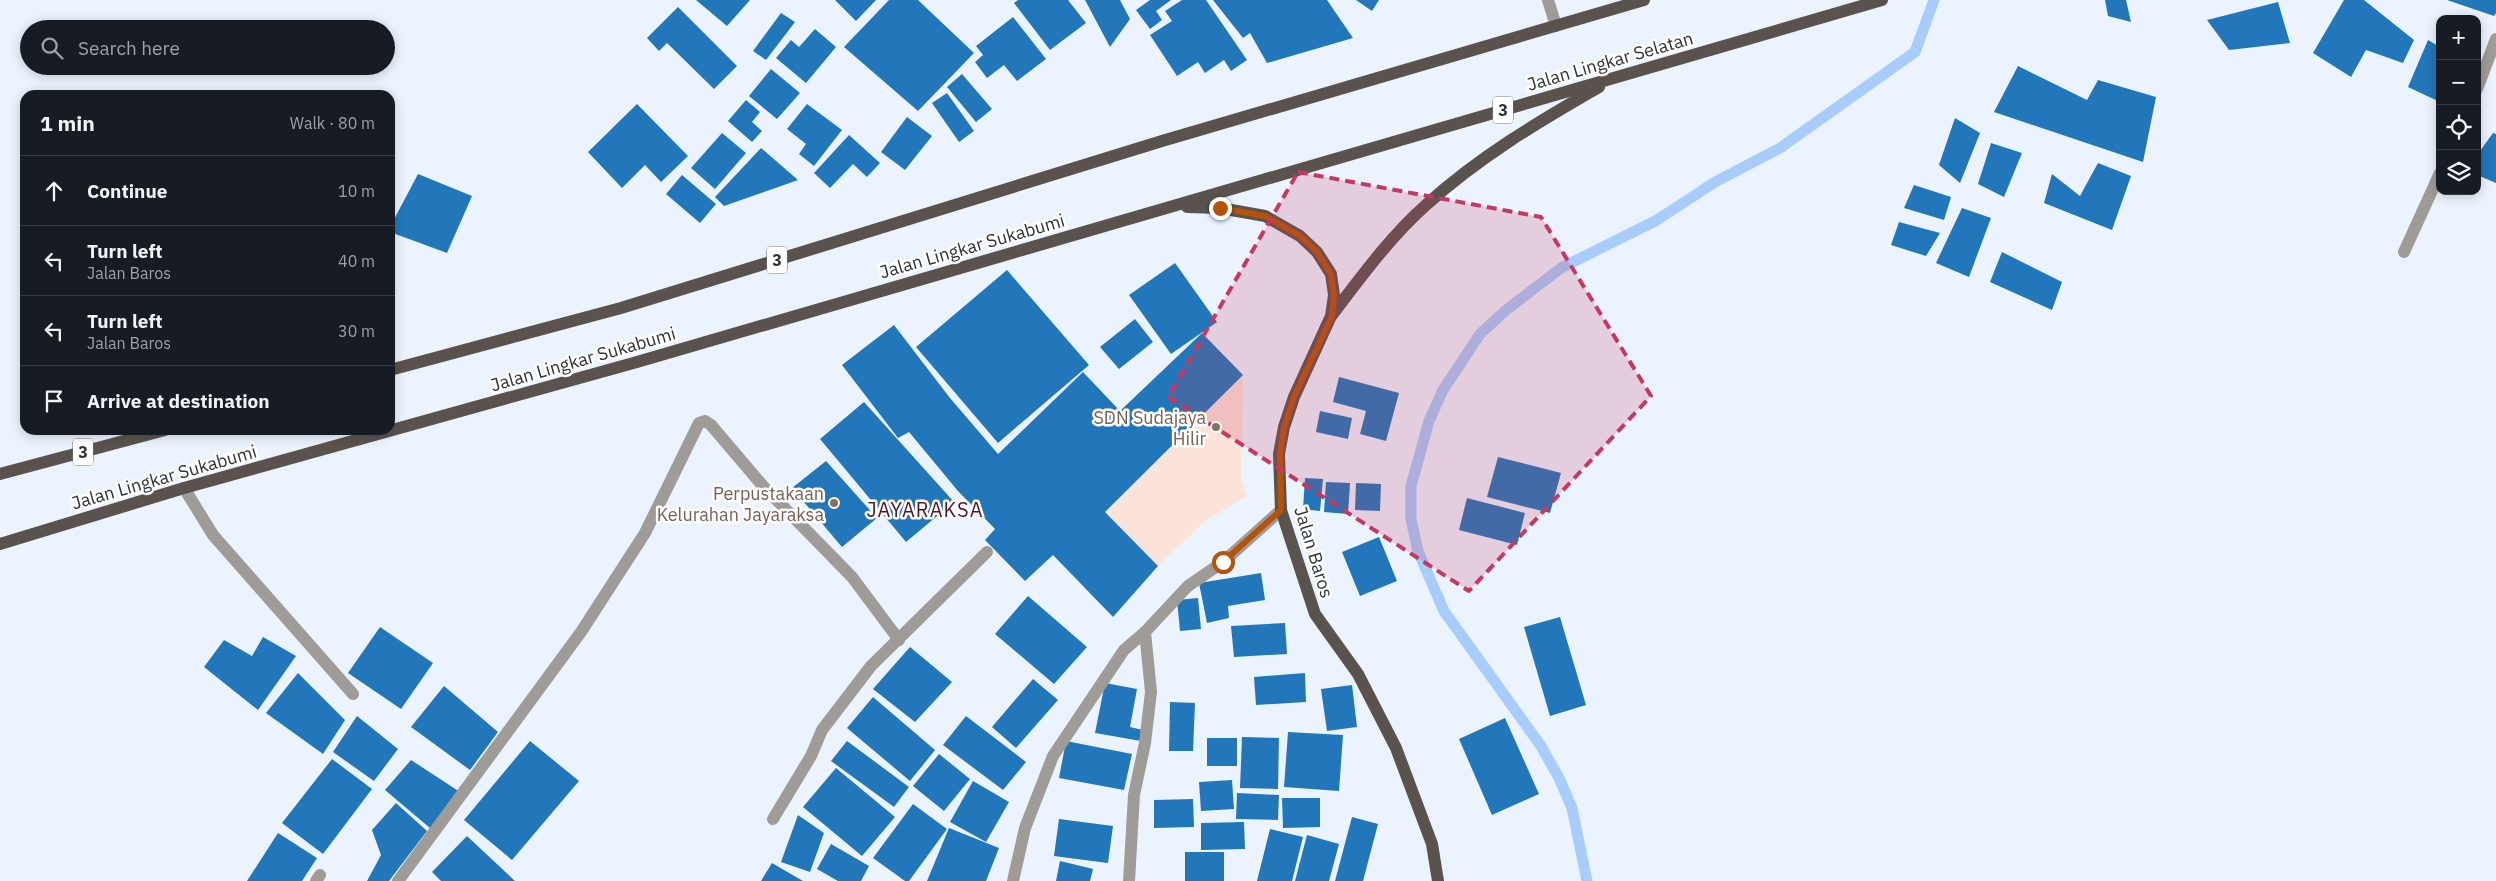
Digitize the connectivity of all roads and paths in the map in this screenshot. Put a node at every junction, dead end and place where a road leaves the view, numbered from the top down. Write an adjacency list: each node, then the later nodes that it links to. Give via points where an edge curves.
1 (1548, 0): 4 (street)
2 (1644, 0): 4 (main road, 3)
3 (1882, 0): 6 (main road, Jalan Lingkar Selatan / 3)
4 (1556, 26): 12 (main road, 3, via 1162,140 621,308)
5 (2496, 40): 7 (street)
6 (1619, 76): 9 (main road, Jalan Lingkar Selatan / 3); 11 (main road, via 1486,155 1425,205 1382,251)
7 (2481, 79)
8 (2436, 182): 10 (street)
9 (1175, 207): 11 (main road, Jalan Baros, via 1220,208 1265,216 1300,236 1317,252 1331,274); 13 (main road, Jalan Lingkar Sukabumi / 3, via 980,260 638,362)
10 (2404, 252)
11 (1332, 316): 18 (main road, Jalan Baros, via 1294,397 1284,428 1280,454)
12 (395, 369)
13 (395, 429)
14 (147, 435): 16 (main road, 3)
15 (375, 435): 17 (main road, Jalan Lingkar Sukabumi / 3)
16 (0, 474)
17 (184, 488): 19 (main road, Jalan Lingkar Sukabumi / 3); 23 (street, via 212,535)
18 (1281, 510): 21 (street, via 1223,562 1188,586); 28 (main road, Jalan Baros, via 1315,614 1358,674 1396,748 1432,844)
19 (0, 544)
20 (987, 552): 22 (street)
21 (1145, 632): 26 (street, via 1124,650 1053,756 1024,828); 27 (street, via 1151,692 1134,795)
22 (899, 640): 24 (street, via 871,666 822,730 811,756); 25 (street, via 852,577 763,486 712,425 705,421 699,423 645,533 581,632)
23 (353, 694)
24 (773, 819)
25 (398, 881)
26 (1013, 881)
27 (1129, 881)
28 (1438, 881)

